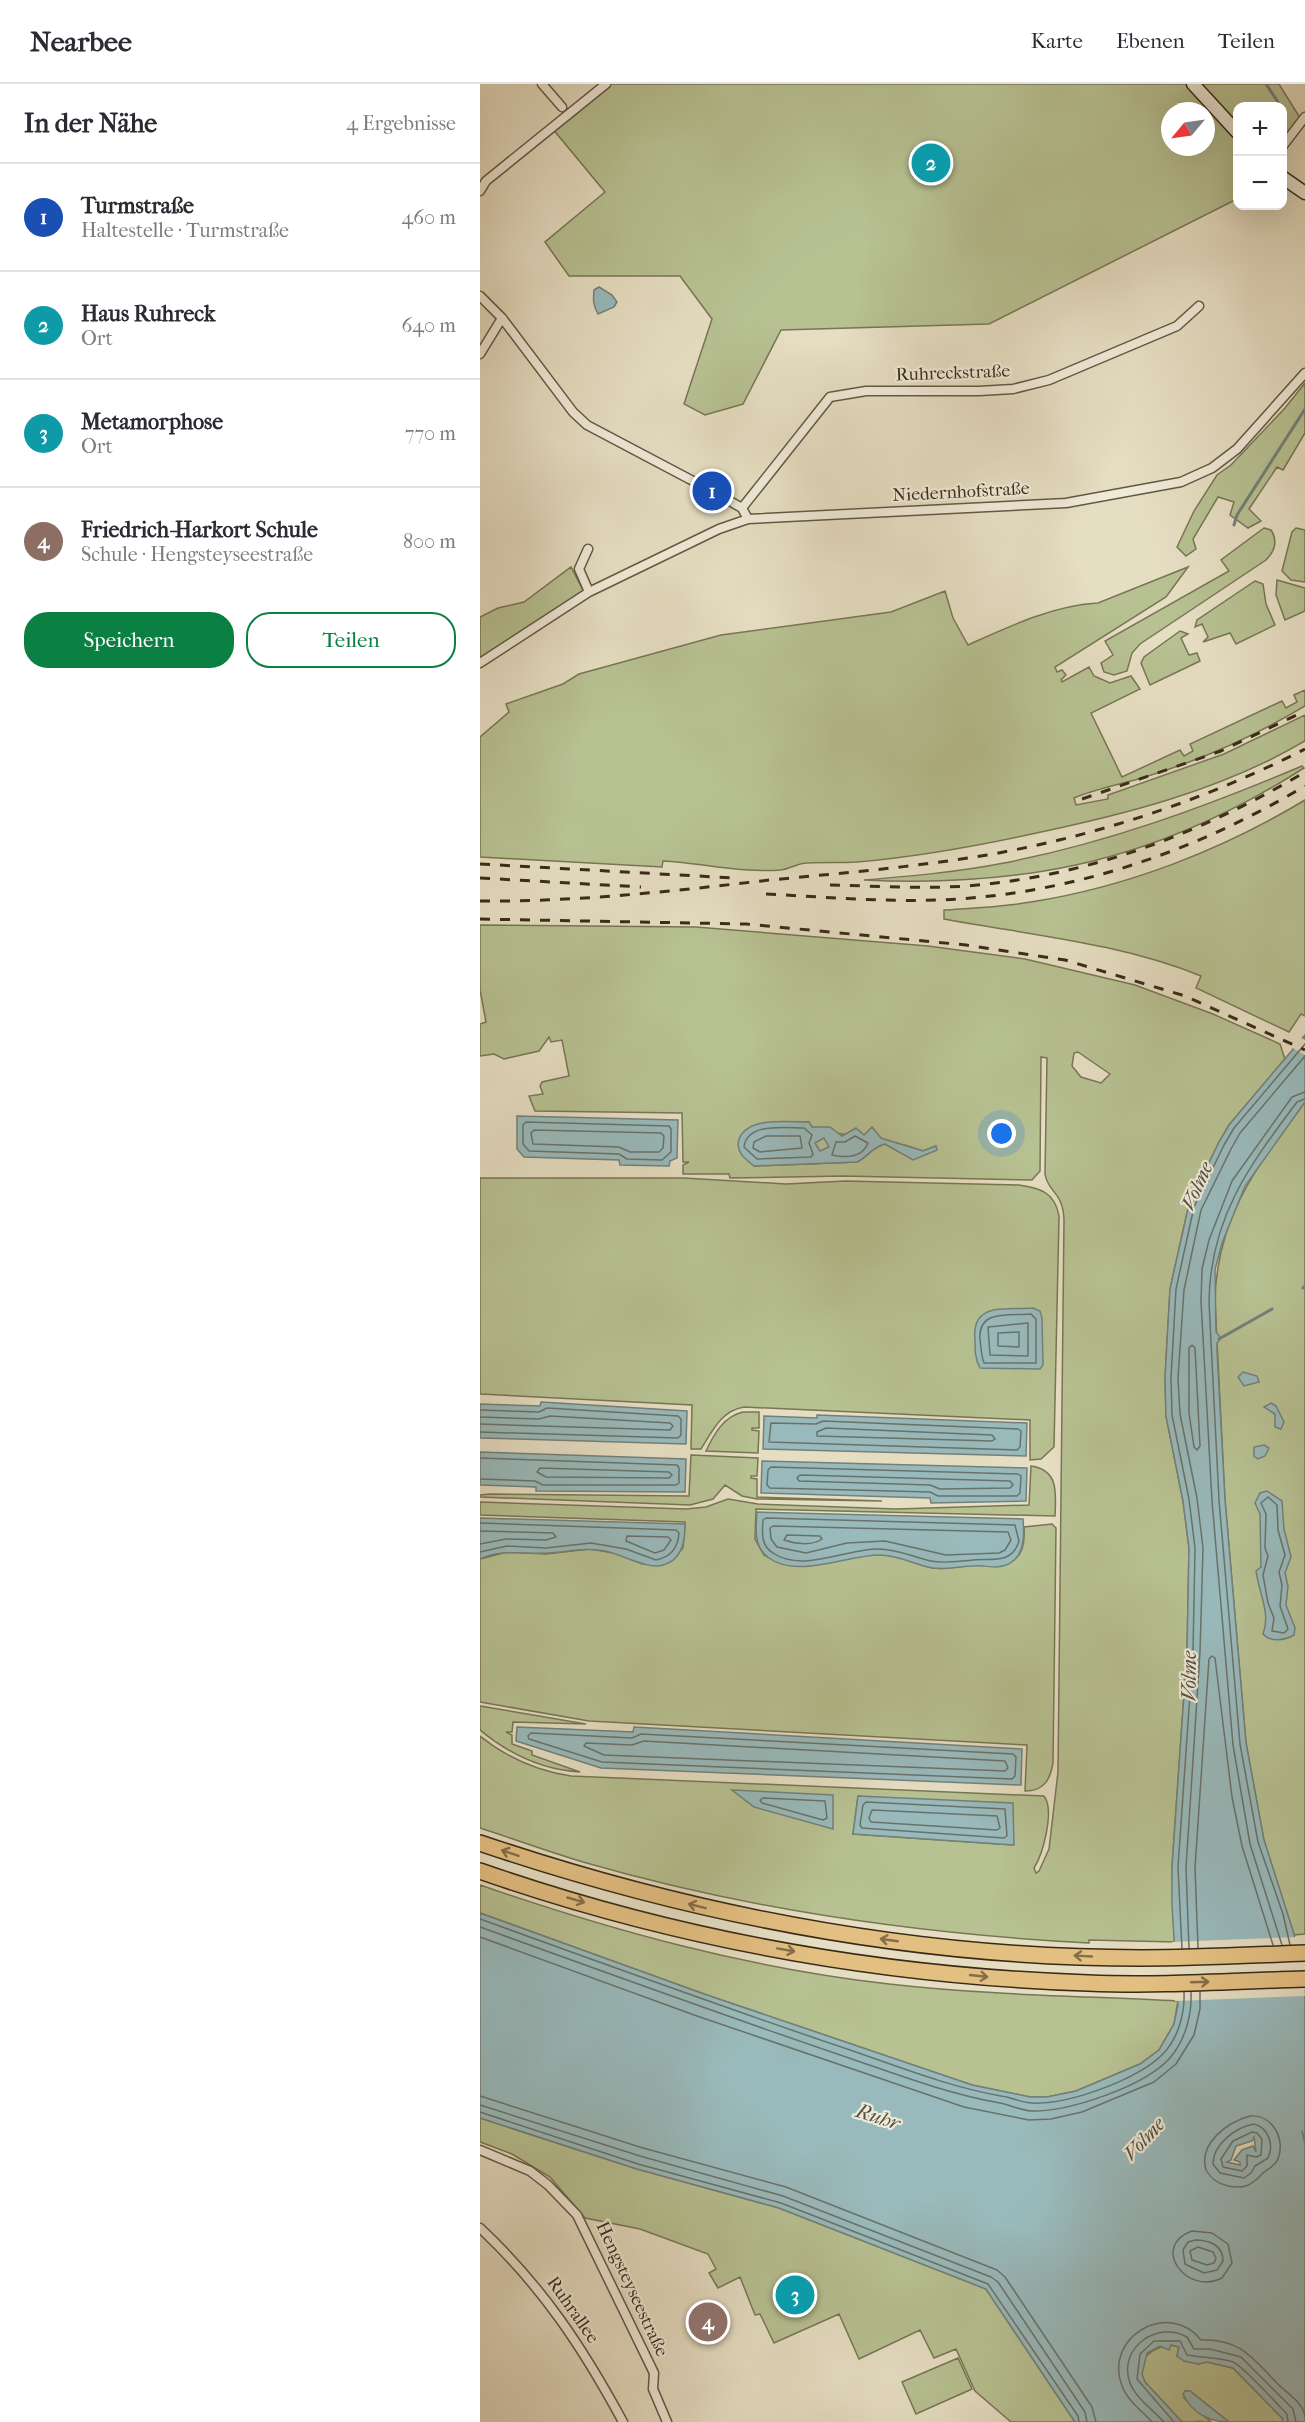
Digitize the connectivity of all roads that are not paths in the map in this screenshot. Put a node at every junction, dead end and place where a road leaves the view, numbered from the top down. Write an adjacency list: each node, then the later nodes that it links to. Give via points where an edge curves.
1 (542, 84): 4 (street)
2 (606, 84): 9 (street, via 486,181)
3 (1193, 84): 6 (main road)
4 (562, 107)
5 (1305, 117): 7 (street)
6 (1233, 128)
7 (1287, 140)
8 (1287, 180): 10 (main road)
9 (480, 191)
10 (1305, 193)
11 (480, 296): 13 (street)
12 (1199, 306): 16 (street, Ruhreckstraße, via 1177,326 1048,380 979,391 866,391 830,397)
13 (502, 318): 14 (street); 16 (street, via 587,425)
14 (480, 354)
15 (1305, 373): 17 (street, Niedernhofstraße, via 1228,457 1181,482 1066,503)
16 (742, 508): 17 (street)
17 (748, 519): 19 (street, Niedernhofstraße, via 719,529)
18 (588, 549): 19 (street, via 579,569)
19 (589, 592): 20 (street, Niedernhofstraße)
20 (480, 663)
21 (480, 1842): 23 (highway, one-way to 21, via 1142,1958 943,1946 802,1928 650,1894)
22 (480, 1870): 24 (highway, one-way to 24, via 637,1918 833,1959 1011,1979 1142,1984)
23 (1305, 1953)
24 (1305, 1979)
25 (480, 2150): 28 (street, Hengsteyseestraße, via 530,2171 577,2215 654,2373 653,2390)
26 (480, 2228): 27 (street, Ruhrallee, via 514,2260 568,2328)
27 (623, 2422)
28 (667, 2422)

